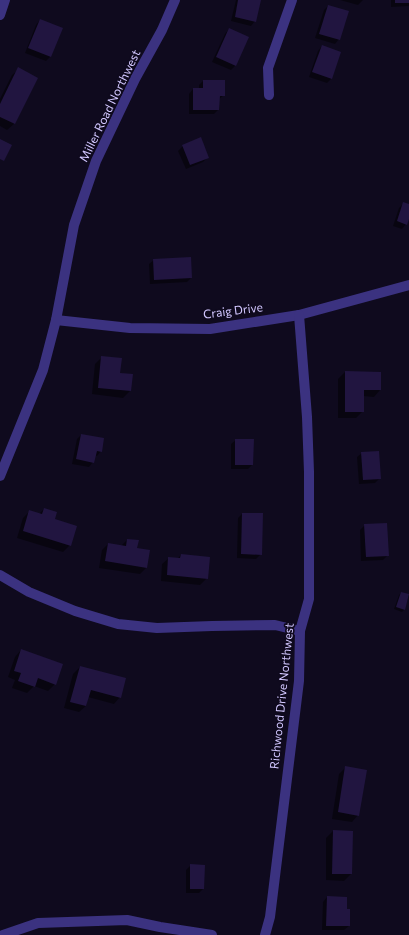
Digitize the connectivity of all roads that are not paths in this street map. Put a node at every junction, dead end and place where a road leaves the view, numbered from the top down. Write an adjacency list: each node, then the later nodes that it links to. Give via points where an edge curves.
1 (5, 0): 4 (street)
2 (175, 0): 8 (street, Miller Road Northwest, via 96,161 74,225)
3 (292, 0): 5 (street, via 268,68)
4 (0, 15)
5 (269, 95)
6 (409, 285): 7 (street, Craig Drive)
7 (299, 316): 8 (street, Craig Drive, via 210,328 130,328); 11 (street, Richwood Drive Northwest, via 309,472 309,600)
8 (56, 320): 9 (street, Miller Road Northwest, via 43,370)
9 (0, 476)
10 (0, 575): 11 (street, via 29,592 75,611 118,624 157,628 274,625)
11 (300, 631): 14 (street, Richwood Drive Northwest, via 299,681 270,917)
12 (3, 935): 13 (street, via 38,923 127,920)
13 (212, 935)
14 (265, 935)

